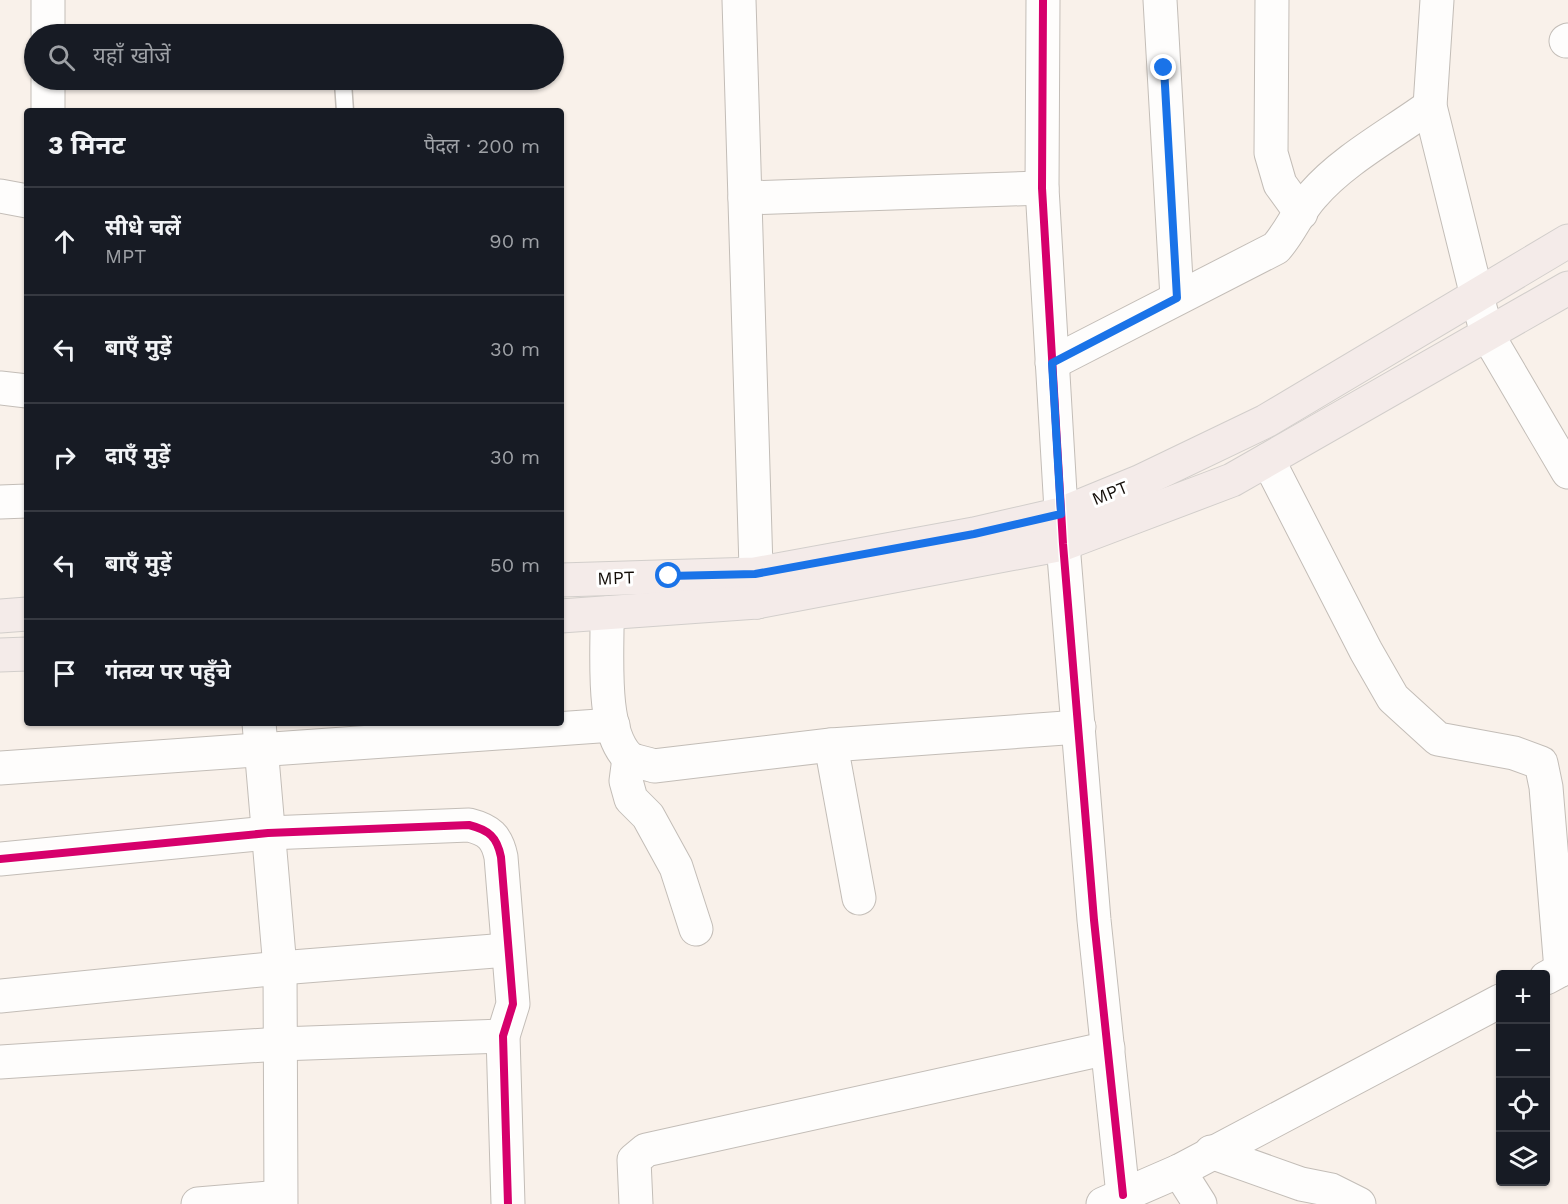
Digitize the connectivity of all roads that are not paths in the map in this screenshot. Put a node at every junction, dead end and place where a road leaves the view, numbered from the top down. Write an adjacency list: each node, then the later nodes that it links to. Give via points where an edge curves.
1 (48, 0): 7 (street)
2 (739, 0): 15 (street)
3 (1043, 0): 13 (street)
4 (1160, 0): 21 (street)
5 (1272, 0): 17 (street, via 1271,153 1280,184)
6 (1437, 0): 10 (street)
7 (48, 24)
8 (48, 90): 11 (street)
9 (344, 90): 12 (lane)
10 (1430, 106): 17 (street, via 1330,177); 20 (street)
11 (48, 108)
12 (345, 108)
13 (1041, 188): 15 (street); 23 (street)
14 (0, 196): 16 (street)
15 (745, 198): 32 (street)
16 (24, 200)
17 (1301, 213): 21 (street, via 1276,248)
18 (1568, 241): 20 (main road, MPT)
19 (1568, 288): 22 (main road)
20 (1477, 296): 22 (street); 30 (main road, MPT, via 1266,421 1138,482)
21 (1177, 298): 23 (street)
22 (1487, 334): 26 (main road); 27 (street)
23 (1052, 363): 30 (street)
24 (0, 388): 25 (street)
25 (24, 391)
26 (1268, 460): 30 (main road, via 1232,480); 51 (street, via 1393,698 1438,740 1514,753 1541,763 1546,787)
27 (1568, 472)
28 (24, 501): 29 (street)
29 (0, 502)
30 (1062, 529): 32 (main road, MPT, via 974,534); 40 (street)
31 (564, 580): 32 (main road, MPT)
32 (756, 588): 33 (main road)
33 (607, 613): 36 (main road); 39 (street)
34 (24, 614): 35 (main road)
35 (0, 616)
36 (564, 616)
37 (24, 654): 38 (main road)
38 (0, 655)
39 (613, 725): 41 (street); 43 (street)
40 (1079, 727): 42 (street); 56 (street)
41 (260, 736): 44 (street); 45 (street)
42 (831, 745): 43 (street, via 654,766); 47 (street)
43 (629, 758): 48 (street, via 626,781 631,799 648,816 676,867)
44 (0, 768)
45 (268, 833): 46 (street); 49 (street, via 469,825 485,829 498,841 501,857); 50 (street)
46 (0, 860)
47 (859, 898)
48 (696, 928)
49 (507, 950): 50 (street); 54 (street, via 513,1004)
50 (280, 968): 52 (street); 55 (street)
51 (1558, 971)
52 (0, 996)
53 (1496, 1003): 58 (street)
54 (503, 1036): 55 (street); 63 (street)
55 (280, 1044): 57 (street); 61 (street)
56 (1108, 1048): 60 (street); 64 (street, via 646,1150 634,1160)
57 (0, 1062)
58 (1211, 1152): 59 (street); 66 (street, via 1301,1184 1331,1190)
59 (1179, 1171): 60 (street); 65 (street)
60 (1113, 1200)
61 (280, 1201): 62 (street)
62 (198, 1204)
63 (508, 1204)
64 (636, 1204)
65 (1200, 1204)
66 (1359, 1204)

